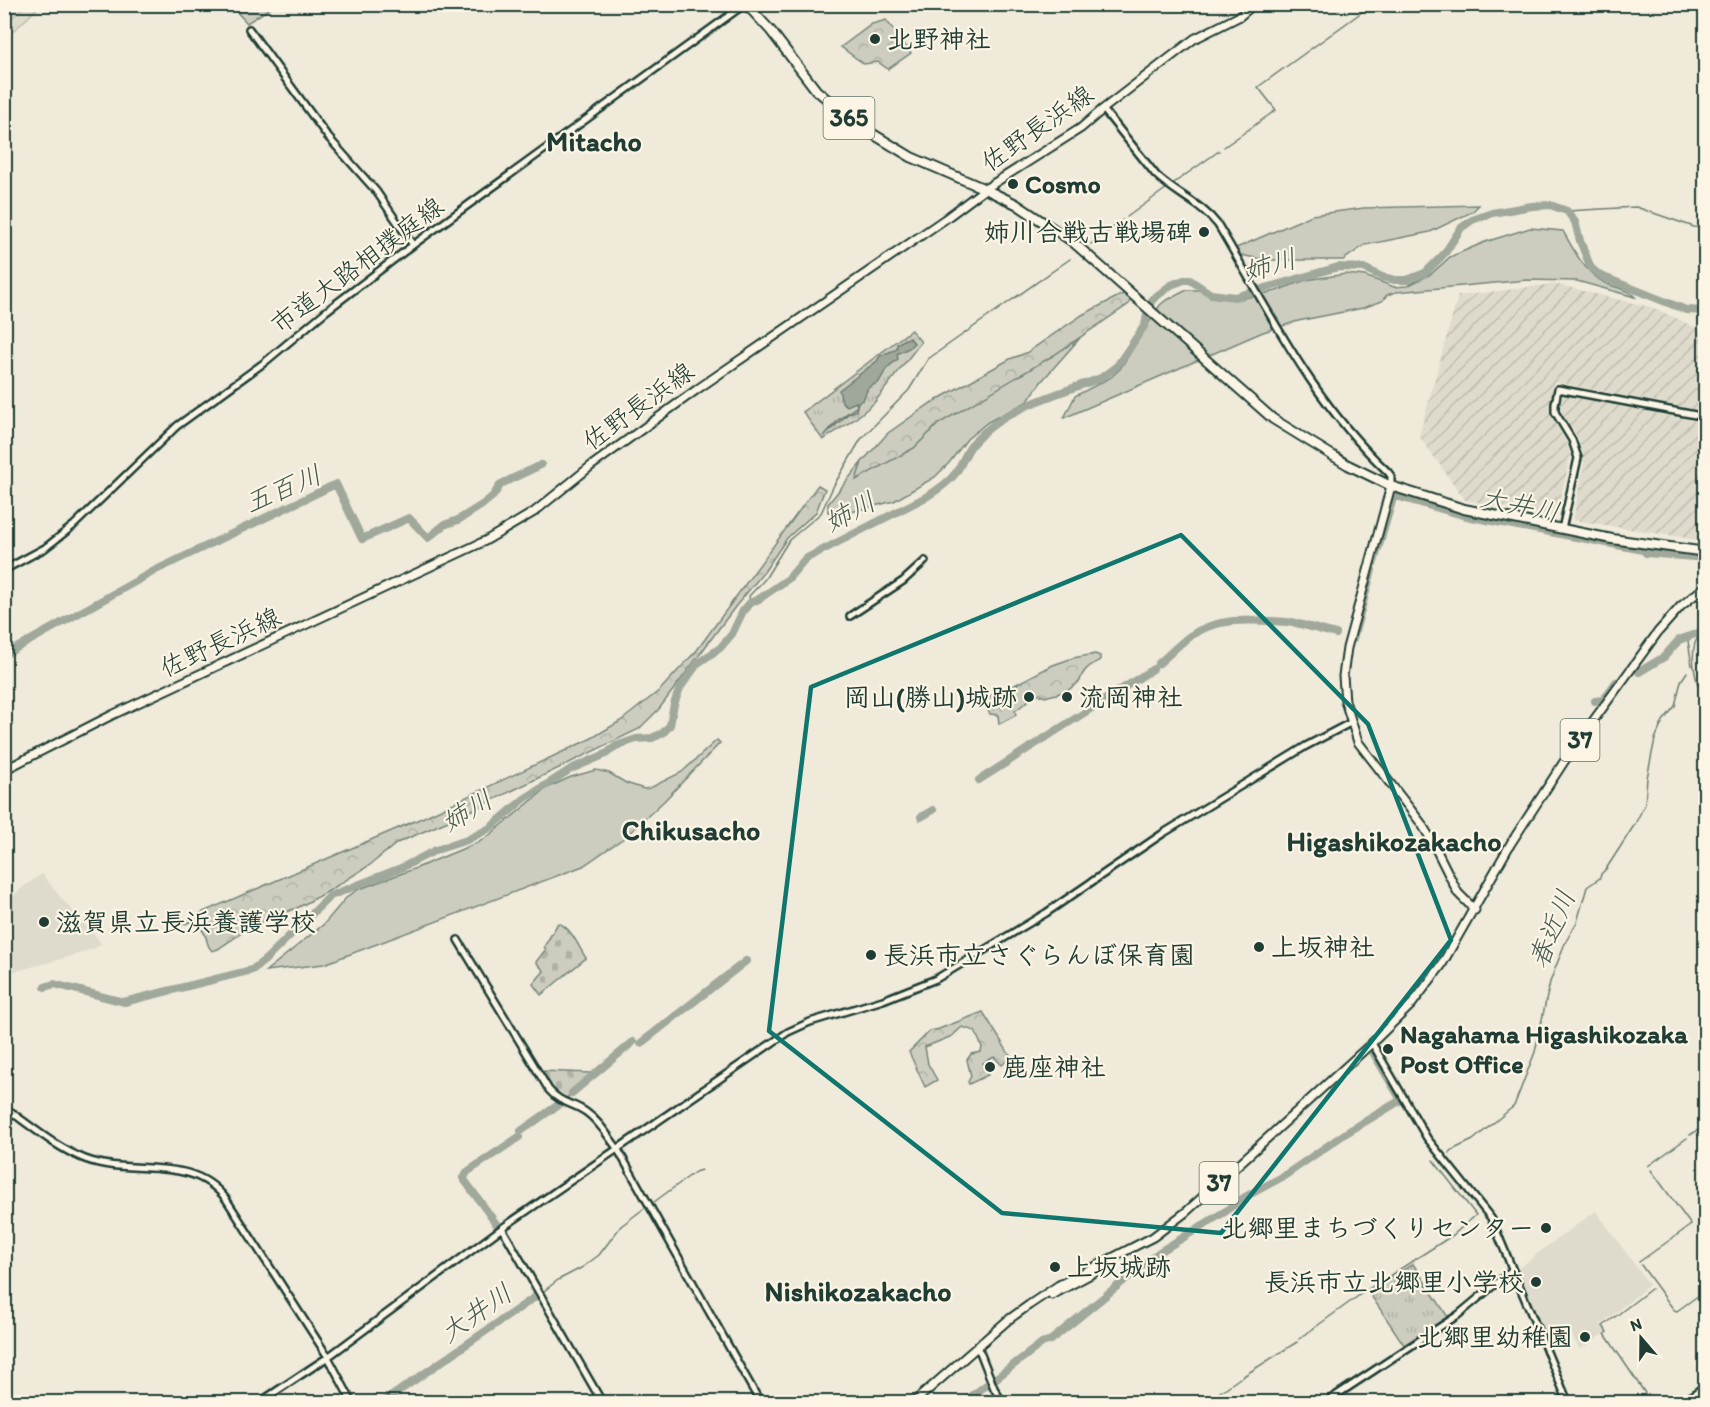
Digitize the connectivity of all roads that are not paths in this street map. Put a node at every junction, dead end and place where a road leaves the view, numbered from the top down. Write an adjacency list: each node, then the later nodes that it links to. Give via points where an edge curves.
1 (746, 4): 5 (highway, 365, via 816,90 858,125 911,157); 6 (street, 市道大路相撲庭線)
2 (1254, 4): 4 (main road, 佐野長浜線, via 1240,16 1194,39)
3 (249, 29): 6 (street, via 328,137 376,191)
4 (1103, 109): 5 (main road, 佐野長浜線, via 1081,128); 8 (street, via 1164,183 1208,212 1281,336 1325,401 1391,476)
5 (985, 189): 8 (highway, 365, via 1016,204 1073,242 1274,419 1348,465); 17 (main road, 佐野長浜線, via 689,394 518,523)
6 (412, 245): 12 (street, 市道大路相撲庭線, via 177,426 73,526 45,548)
7 (1706, 417): 9 (street, via 1558,389 1555,412 1578,458)
8 (1391, 486): 9 (highway, 365, via 1464,509); 16 (main road, via 1347,648 1343,676)
9 (1562, 530): 10 (highway, 365)
10 (1706, 552)
11 (925, 561): 15 (street, via 903,581)
12 (4, 570)
13 (1706, 586): 18 (main road, 37, via 1666,622 1569,754 1521,828)
14 (1706, 592): 18 (main road, 37, via 1661,634 1572,757)
15 (850, 616)
16 (1350, 723): 18 (main road, via 1361,747 1421,823 1458,893); 22 (street, via 1161,834 1046,913 936,979 788,1032)
17 (4, 770)
18 (1476, 910): 20 (main road, 37, via 1445,968 1425,995)
19 (458, 940): 22 (street, via 549,1090 562,1102 595,1119)
20 (1373, 1045): 24 (street, via 1427,1138 1491,1218); 25 (main road, 37, via 1174,1221 1041,1297)
21 (4, 1107): 26 (street, via 88,1160 184,1172 212,1184 226,1199)
22 (617, 1148): 23 (street); 31 (street)
23 (502, 1228): 26 (street); 30 (street)
24 (1512, 1270): 35 (street, via 1442,1327); 36 (street)
25 (977, 1349): 32 (main road, 37); 33 (main road, 37); 34 (street)
26 (328, 1357): 28 (street); 29 (street)
27 (1706, 1385): 37 (street)
28 (260, 1402)
29 (352, 1402)
30 (602, 1402)
31 (760, 1402)
32 (914, 1402)
33 (920, 1402)
34 (1002, 1402)
35 (1326, 1402)
36 (1568, 1402)
37 (1683, 1402)

